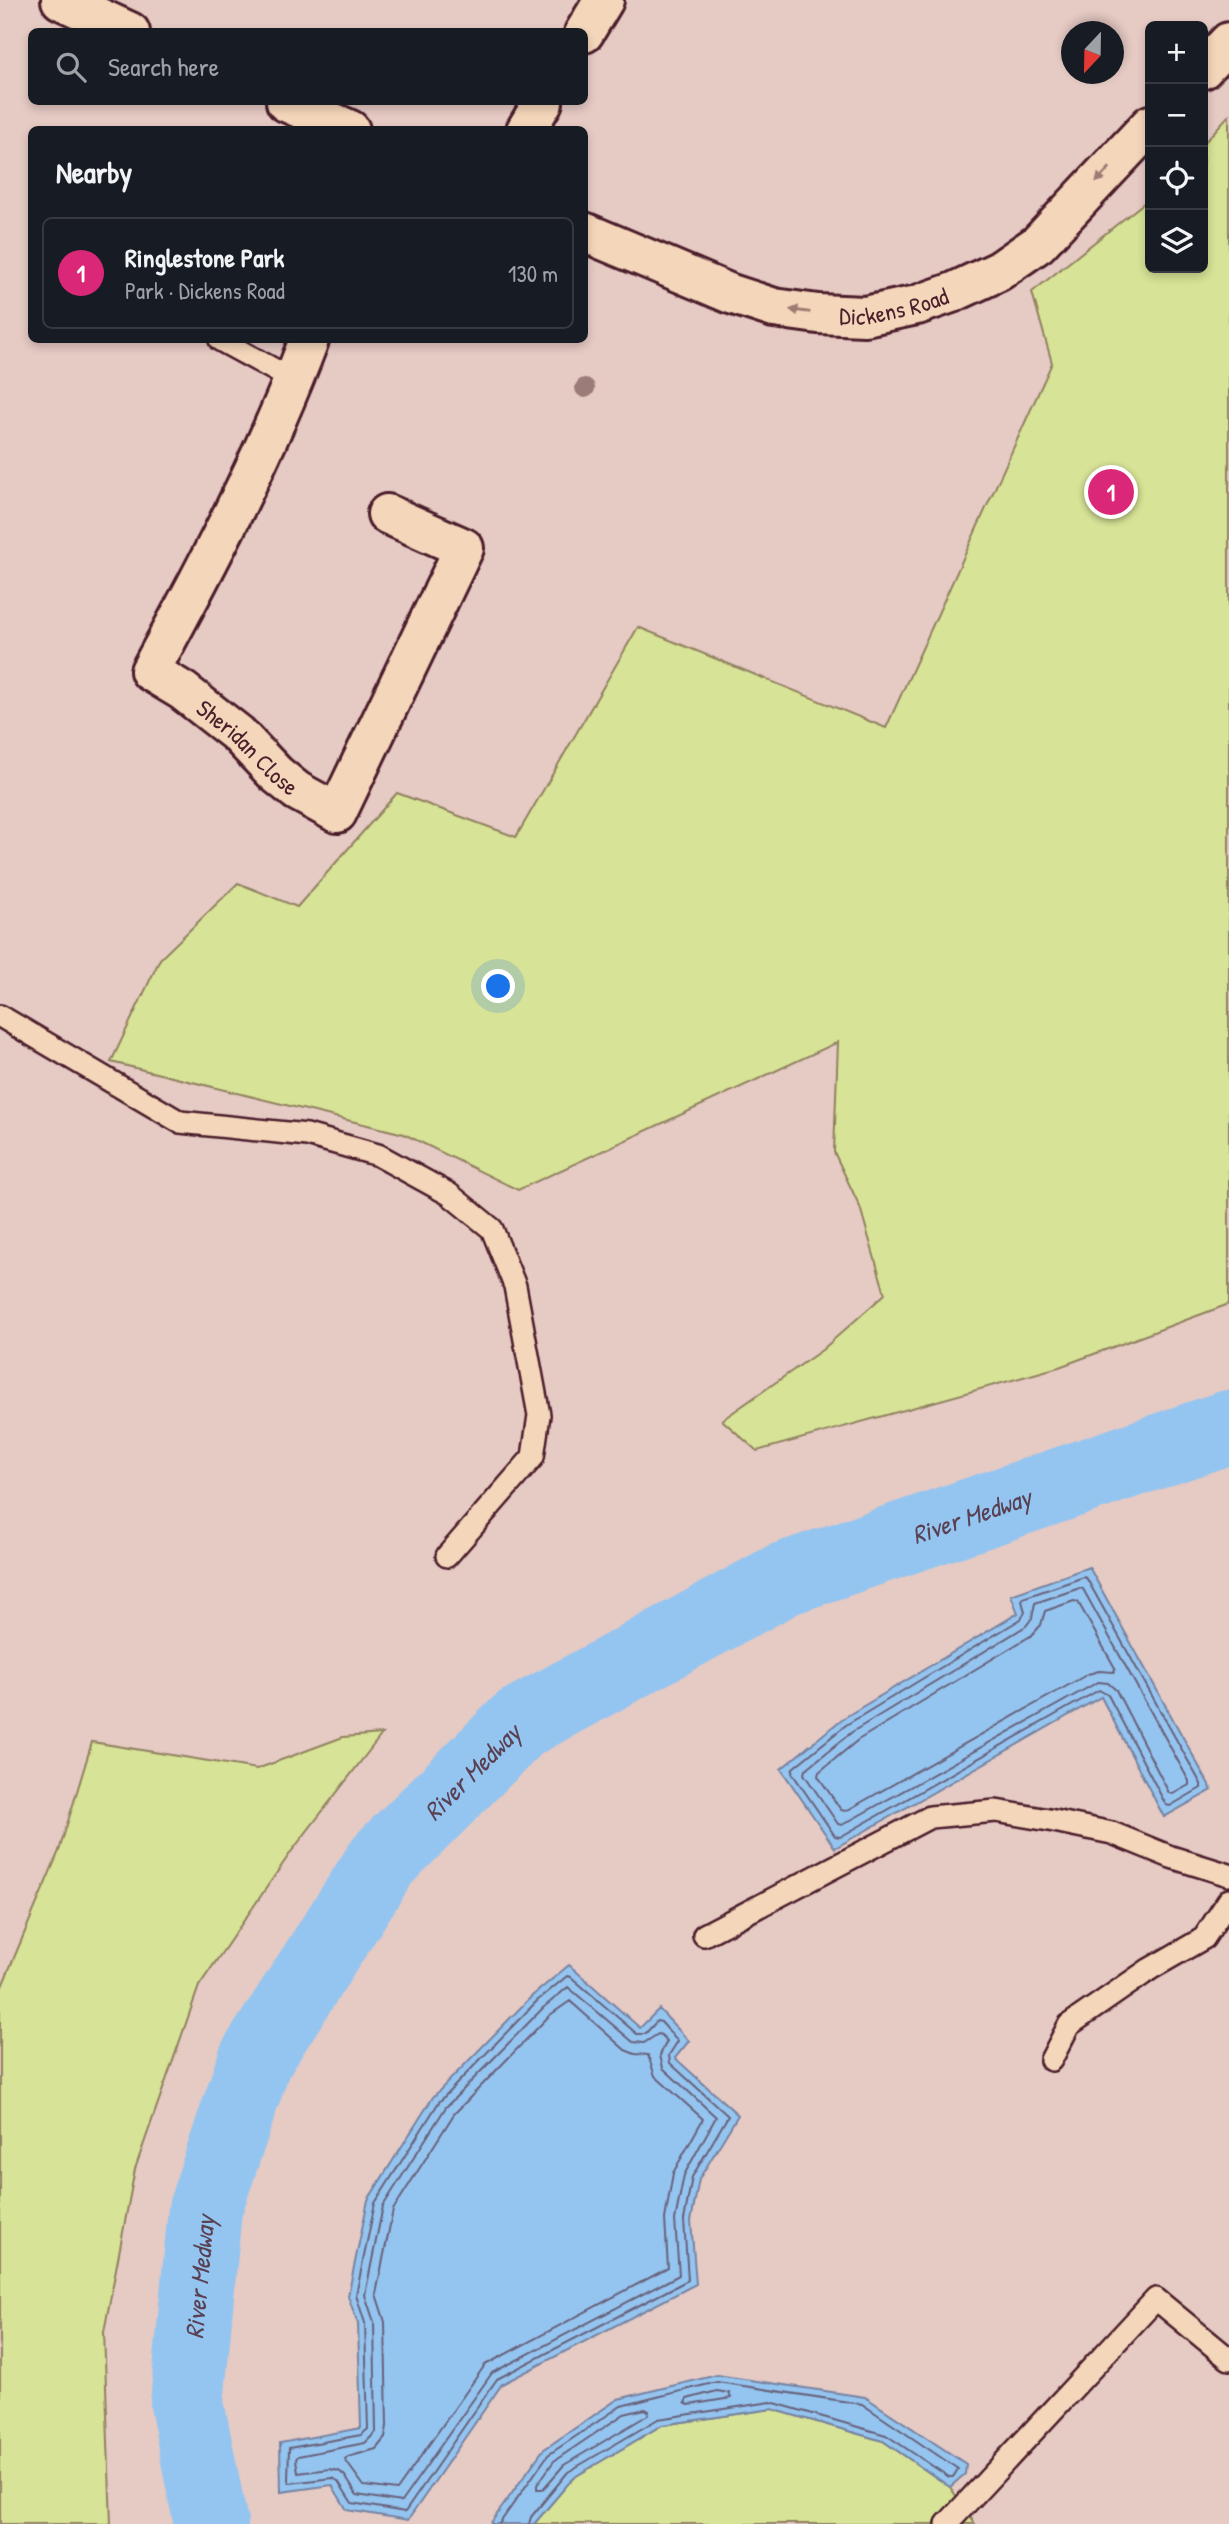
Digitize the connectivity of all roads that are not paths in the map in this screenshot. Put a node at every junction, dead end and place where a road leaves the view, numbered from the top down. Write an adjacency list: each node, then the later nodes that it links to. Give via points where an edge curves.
1 (61, 0): 3 (street)
2 (604, 0): 4 (street)
3 (121, 28)
4 (587, 28)
5 (1229, 42): 6 (street)
6 (1208, 64)
7 (293, 105): 9 (street)
8 (541, 105): 10 (street)
9 (341, 126)
10 (528, 126)
11 (1145, 130): 12 (street, Dickens Road, one-way to 12, via 1038,244 999,271 917,305 864,316 774,308)
12 (588, 234)
13 (225, 343): 15 (lane)
14 (308, 343): 15 (street, Sheridan Close)
15 (293, 380): 16 (street, Sheridan Close, via 206,569 150,671 238,734 297,791 337,813 464,548)
16 (387, 514)
17 (0, 1016): 18 (lane, via 180,1122 307,1135 378,1155 449,1194 492,1229 515,1286 539,1415 533,1457)
18 (447, 1556)
19 (1229, 1875): 21 (lane, via 1112,1833 1049,1819 996,1811 930,1817)
20 (1229, 1900): 22 (lane, via 1204,1938 1139,1975 1069,2025)
21 (705, 1936)
22 (1051, 2060)
23 (1229, 2358): 24 (lane, via 1156,2300)
24 (947, 2524)

